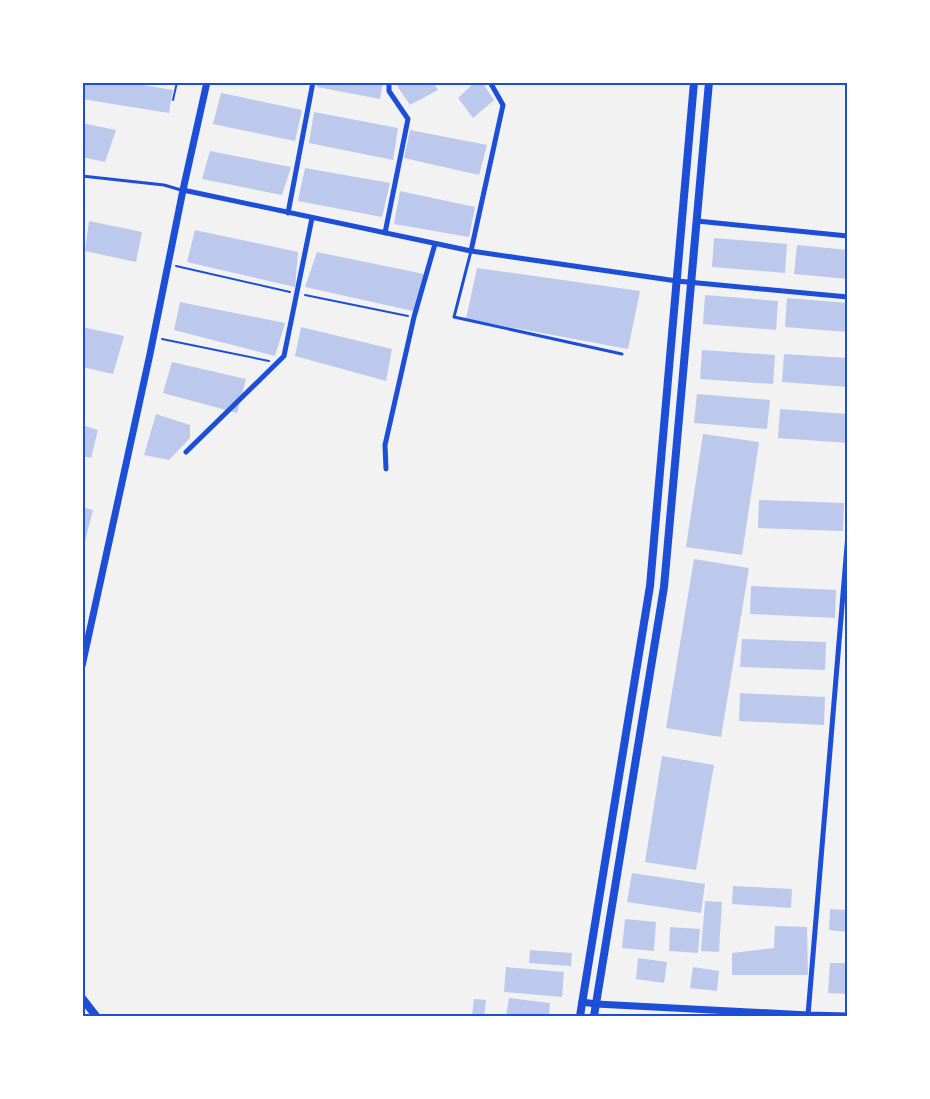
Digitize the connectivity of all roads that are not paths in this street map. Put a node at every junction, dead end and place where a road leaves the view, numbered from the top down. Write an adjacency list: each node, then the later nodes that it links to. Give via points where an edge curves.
1 (207, 82): 8 (street)
2 (314, 82): 9 (street)
3 (389, 82): 12 (street, via 389,91 408,119)
4 (490, 82): 15 (street, via 503,105)
5 (694, 82): 16 (main road)
6 (709, 82): 11 (main road)
7 (82, 176): 8 (lane)
8 (183, 190): 9 (street); 24 (street)
9 (288, 213): 10 (street)
10 (312, 218): 12 (street); 20 (street, via 284,356)
11 (697, 221): 13 (street); 17 (main road)
12 (385, 233): 14 (street)
13 (848, 236)
14 (435, 244): 15 (street); 21 (street, via 385,445)
15 (471, 252): 16 (street); 19 (lane, via 454,317)
16 (677, 281): 17 (street); 26 (main road, via 650,586)
17 (691, 282): 18 (street); 27 (main road, via 664,587)
18 (848, 297)
19 (622, 354)
20 (186, 452)
21 (386, 470)
22 (848, 534): 23 (street)
23 (845, 591): 28 (street)
24 (82, 666)
25 (82, 998): 30 (main road)
26 (582, 1002): 27 (street); 31 (main road)
27 (596, 1004): 28 (street); 32 (main road)
28 (808, 1015): 29 (street)
29 (848, 1016)
30 (96, 1017)
31 (580, 1017)
32 (594, 1017)

